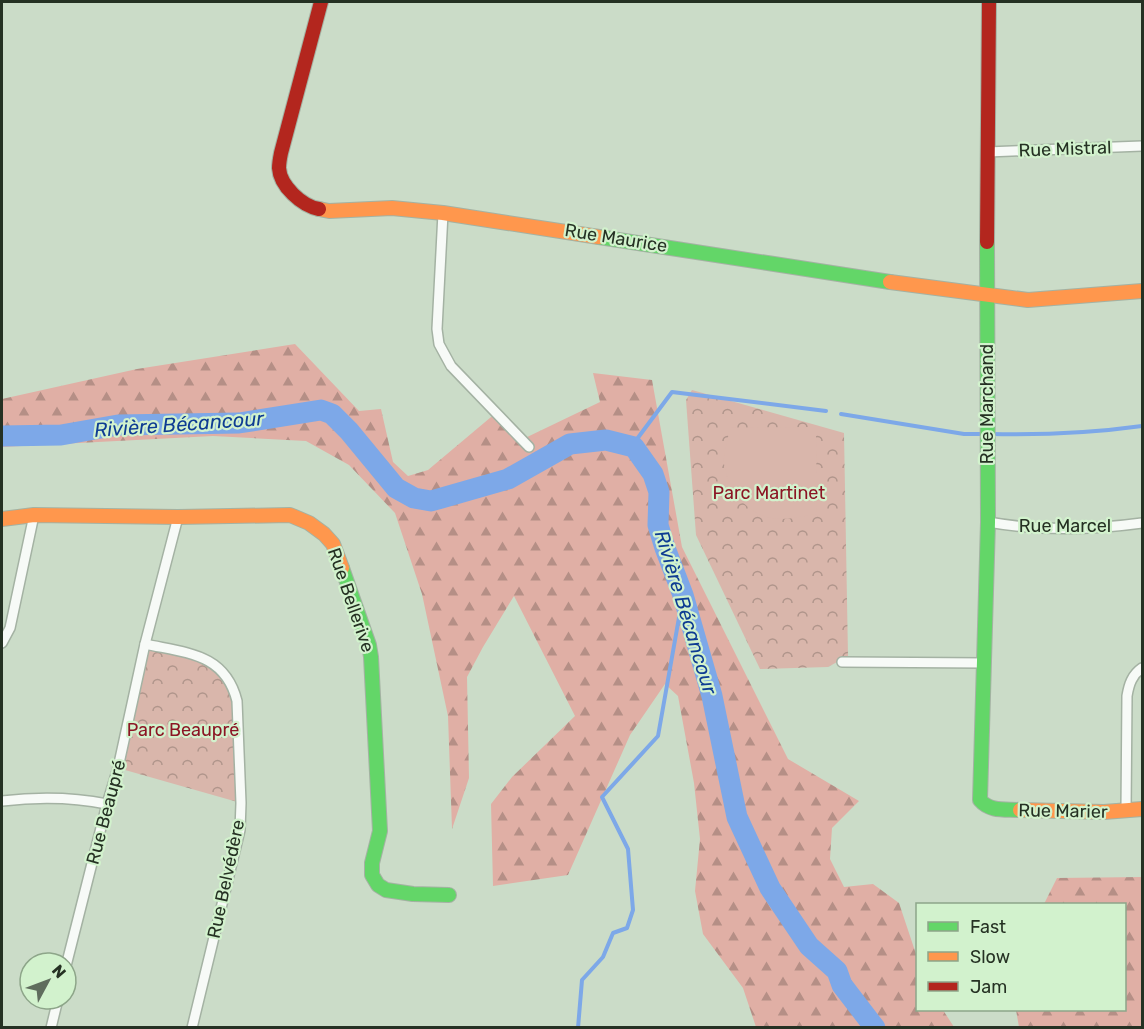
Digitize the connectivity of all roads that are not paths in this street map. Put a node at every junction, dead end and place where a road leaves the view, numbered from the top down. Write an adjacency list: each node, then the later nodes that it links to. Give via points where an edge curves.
1 (321, 2): 5 (street, Rue Maurice, via 281,153 279,170 286,185 312,208 392,208)
2 (989, 2): 4 (street, Rue Marchand)
3 (1143, 146): 4 (street, Rue Mistral)
4 (987, 152): 7 (street, Rue Marchand)
5 (443, 213): 7 (street, Rue Maurice); 8 (street, via 436,329 439,344 451,366)
6 (1143, 291): 7 (street, Rue Maurice, via 1028,300)
7 (986, 296): 12 (street, Rue Marchand)
8 (529, 447)
9 (34, 515): 10 (street, Rue Bellerive); 11 (street, Rue Bellerive); 14 (street, via 10,628)
10 (178, 517): 15 (street, Rue Beaupré); 24 (street, Rue Bellerive, via 290,515 326,533 371,657 380,831 371,874 379,887 387,890)
11 (2, 519)
12 (988, 522): 13 (street, Rue Marcel, via 1035,529); 17 (street, Rue Marchand)
13 (1143, 523)
14 (2, 643)
15 (145, 644): 20 (street, Rue Beaupré); 28 (street, Rue Belvédère, via 208,660 227,676 237,701 240,830)
16 (842, 662): 17 (street)
17 (984, 663): 21 (street, Rue Marchand, via 979,794)
18 (1143, 668): 23 (street, via 1129,683 1127,696)
19 (2, 801): 20 (street, via 66,798)
20 (107, 804): 25 (street, Rue Beaupré)
21 (984, 805): 23 (street, Rue Marier, via 992,809)
22 (1143, 809): 23 (street, Rue Marier)
23 (1126, 811)
24 (449, 895)
25 (70, 951)
26 (55, 1011): 27 (street)
27 (51, 1028)
28 (192, 1028)

